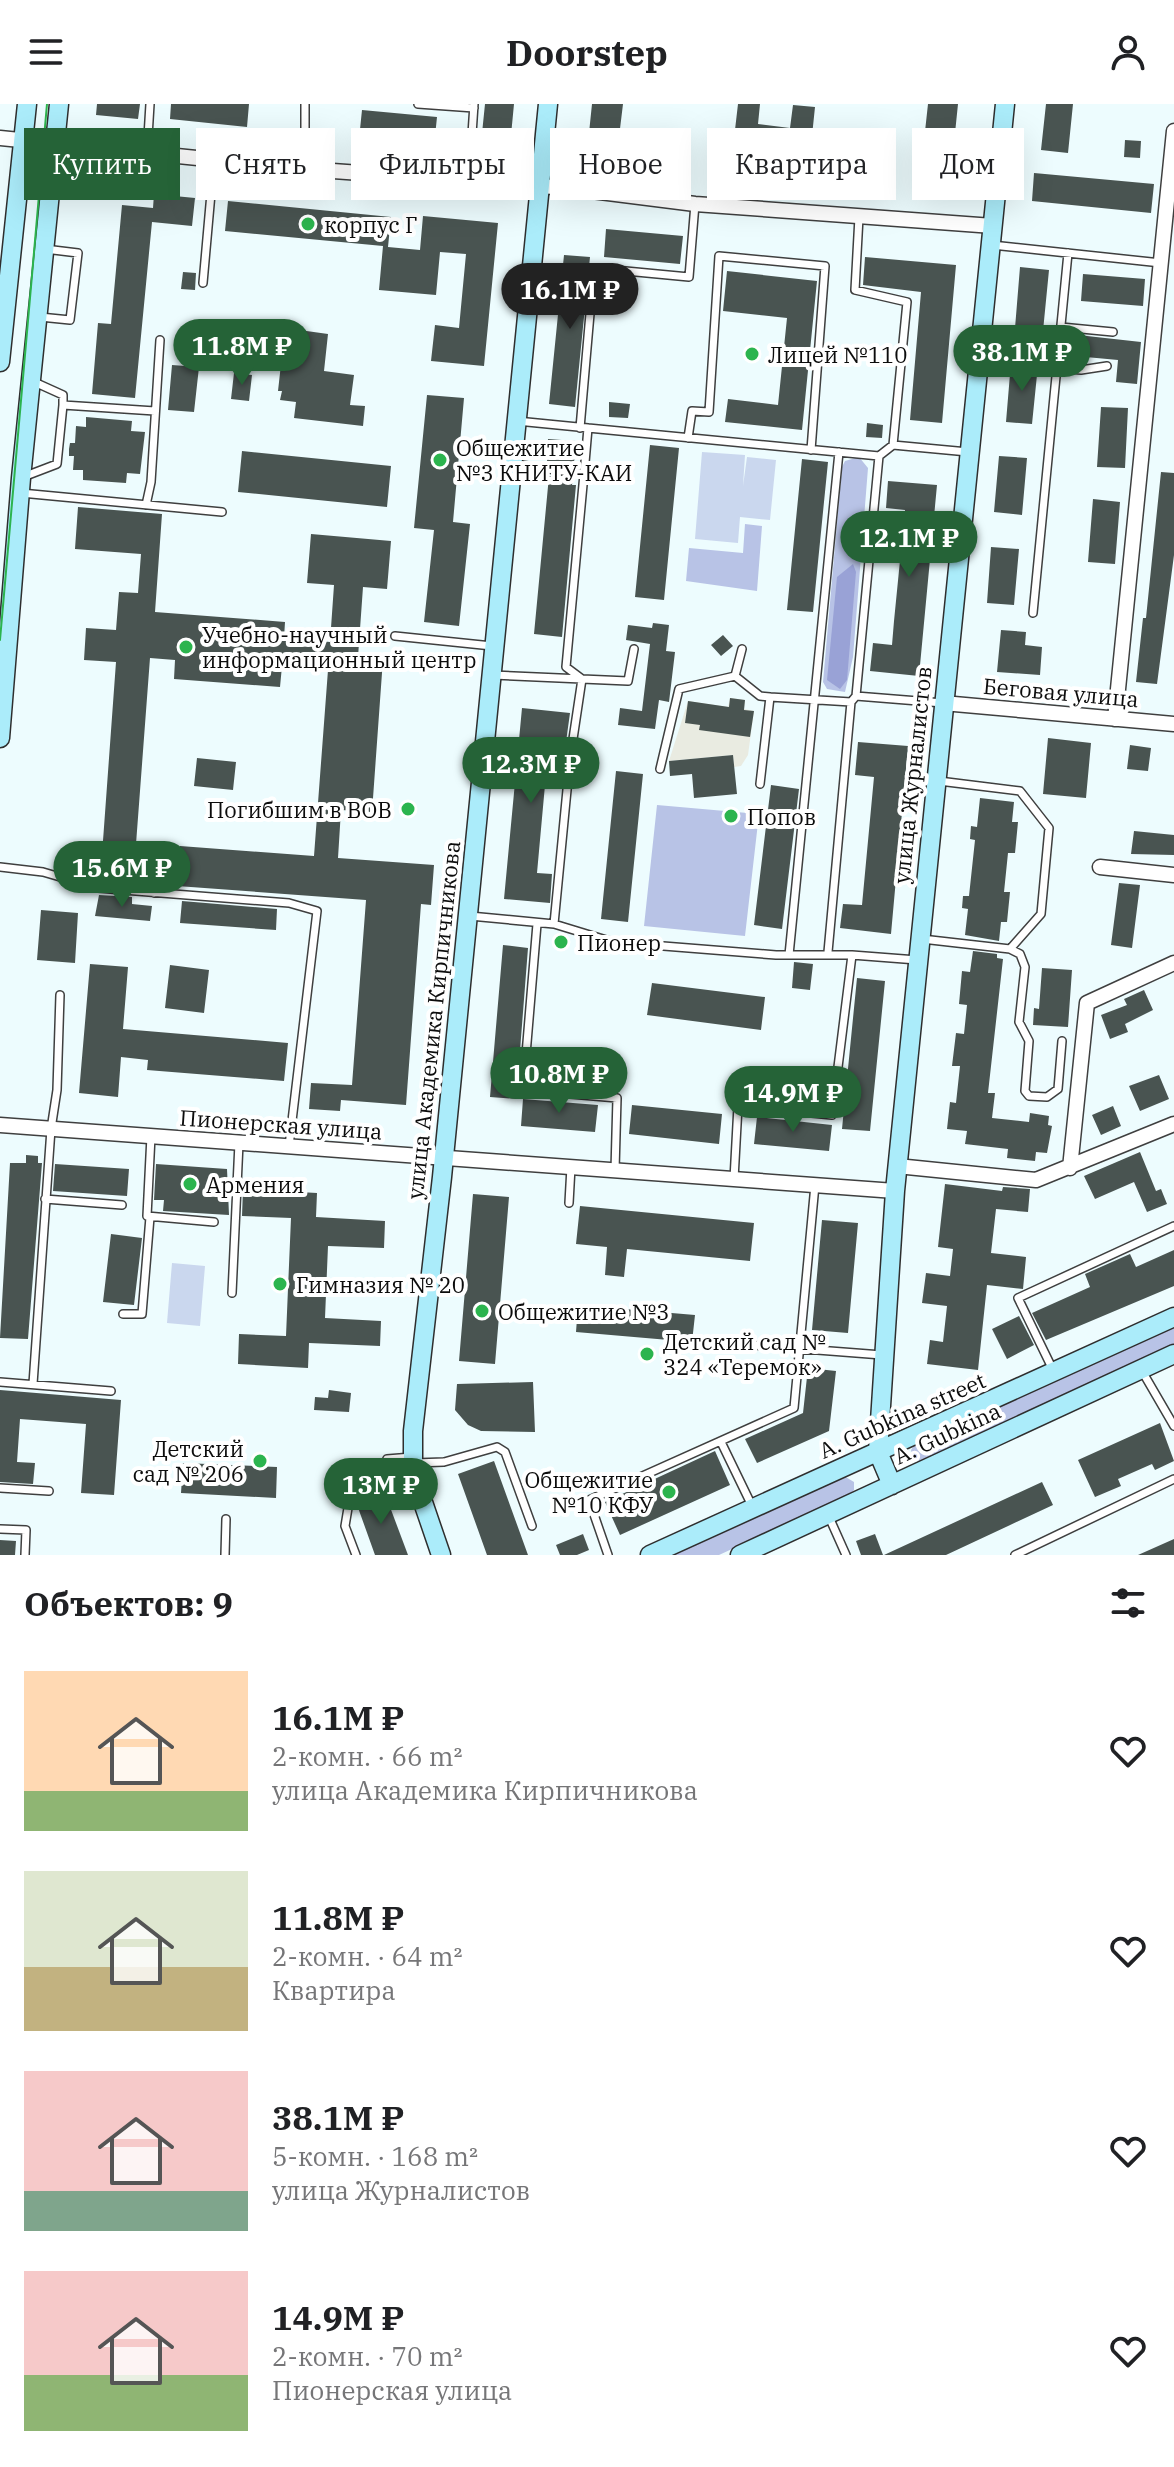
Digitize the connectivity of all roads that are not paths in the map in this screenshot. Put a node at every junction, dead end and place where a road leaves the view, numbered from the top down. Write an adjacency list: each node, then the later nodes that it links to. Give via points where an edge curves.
1 (27, 104): 9 (street)
2 (59, 104): 10 (street)
3 (150, 104): 11 (lane)
4 (305, 104): 12 (lane)
5 (418, 104): 8 (lane)
6 (548, 104): 18 (street, улица Академика Кирпичникова)
7 (1005, 104): 23 (street, улица Журналистов)
8 (474, 106): 13 (lane)
9 (25, 128)
10 (57, 128)
11 (149, 128)
12 (305, 128)
13 (473, 128)
14 (1174, 131): 27 (street)
15 (0, 138): 16 (street)
16 (24, 141): 29 (street)
17 (534, 185): 18 (street)
18 (539, 185): 21 (street); 40 (street, улица Академика Кирпичникова)
19 (50, 200): 25 (street)
20 (210, 200): 28 (lane)
21 (695, 204): 22 (street); 41 (lane, via 689,277 594,268)
22 (859, 216): 23 (street); 43 (lane, via 855,290 907,302)
23 (993, 226): 24 (street, улица Журналистов)
24 (992, 245): 26 (lane); 46 (street, улица Журналистов)
25 (45, 249): 30 (street); 30 (lane, via 78,253 70,320)
26 (1068, 253): 27 (lane); 31 (lane)
27 (1161, 263): 65 (street)
28 (203, 283)
29 (4, 284): 34 (street)
30 (38, 317): 37 (street)
31 (1061, 327): 32 (lane); 36 (lane)
32 (1113, 332)
33 (160, 340): 39 (lane)
34 (0, 362)
35 (1107, 366): 36 (lane)
36 (1057, 368): 53 (lane)
37 (31, 381): 38 (lane, via 63,395); 50 (street)
38 (63, 405): 39 (lane); 50 (lane, via 57,464)
39 (155, 411): 51 (lane)
40 (517, 421): 41 (lane); 48 (street, улица Академика Кирпичникова)
41 (584, 428): 42 (lane); 49 (lane)
42 (688, 438): 44 (lane); 44 (lane, via 692,411 709,412 719,256 825,266)
43 (893, 445): 46 (lane); 47 (lane)
44 (811, 450): 45 (lane)
45 (839, 452): 47 (lane); 63 (lane)
46 (970, 452): 64 (street, улица Журналистов)
47 (879, 456): 62 (lane)
48 (512, 463): 49 (lane); 55 (street, улица Академика Кирпичникова)
49 (584, 474): 60 (lane, via 566,667)
50 (21, 486): 51 (lane); 67 (street)
51 (146, 505): 52 (lane)
52 (222, 512)
53 (1033, 613)
54 (395, 636): 55 (lane)
55 (494, 646): 58 (street, улица Академика Кирпичникова)
56 (634, 649): 60 (lane, via 628,681)
57 (742, 649): 59 (lane)
58 (492, 675): 60 (lane); 76 (street, улица Академика Кирпичникова)
59 (735, 676): 61 (lane, via 760,696); 68 (lane, via 679,689)
60 (582, 679): 78 (lane)
61 (770, 697): 63 (lane); 70 (lane)
62 (853, 699): 63 (lane); 64 (lane); 81 (lane)
63 (816, 700): 82 (lane)
64 (943, 703): 65 (street, Беговая улица); 69 (street, улица Журналистов)
65 (1115, 719): 66 (street, Беговая улица)
66 (1174, 724)
67 (0, 738)
68 (660, 769)
69 (936, 781): 79 (street, улица Журналистов); 80 (lane, via 1020,791 1049,828 1041,914)
70 (760, 784)
71 (0, 867): 75 (lane, via 43,872 98,888)
72 (1100, 867): 74 (street)
73 (156, 872): 75 (lane)
74 (1174, 875)
75 (154, 893): 93 (lane, via 289,903 317,911)
76 (468, 915): 77 (lane); 94 (street, улица Академика Кирпичникова)
77 (537, 924): 78 (lane); 98 (lane, via 523,1090 617,1098)
78 (554, 924): 82 (lane, via 613,942 775,959)
79 (920, 939): 80 (lane); 84 (street, улица Журналистов)
80 (1010, 949): 87 (lane, via 1020,954 1025,967 1019,1022 1029,1041 1029,1096 1047,1097 1058,1089)
81 (828, 952): 82 (lane); 83 (lane)
82 (789, 955)
83 (852, 955): 84 (lane); 99 (lane, via 832,1115 738,1106)
84 (918, 960): 95 (street, улица Журналистов)
85 (1174, 963): 97 (street, via 1087,1003)
86 (60, 995): 90 (lane)
87 (1062, 1041)
88 (1174, 1124): 97 (street)
89 (0, 1125): 90 (street, Пионерская улица)
90 (51, 1129): 91 (street, Пионерская улица); 102 (lane)
91 (151, 1136): 92 (street, Пионерская улица); 105 (lane)
92 (239, 1143): 93 (street, Пионерская улица); 108 (lane)
93 (289, 1146): 94 (street, Пионерская улица)
94 (444, 1158): 96 (street, Пионерская улица); 124 (street, улица Академика Кирпичникова, via 413,1431)
95 (897, 1166): 97 (street, via 1036,1180); 101 (street, улица Журналистов)
96 (571, 1167): 98 (street, Пионерская улица); 103 (lane)
97 (1070, 1168)
98 (615, 1170): 99 (street, Пионерская улица)
99 (734, 1179): 100 (street, Пионерская улица)
100 (815, 1185): 101 (street, Пионерская улица); 112 (lane)
101 (895, 1191): 114 (street, улица Журналистов)
102 (45, 1199): 104 (lane); 118 (lane)
103 (569, 1203)
104 (122, 1205)
105 (150, 1217): 106 (lane); 109 (lane, via 142,1314)
106 (214, 1222)
107 (1174, 1226): 116 (lane, via 1018,1298)
108 (232, 1293)
109 (123, 1314)
110 (1174, 1317): 116 (street, A. Gubkina street)
111 (740, 1344): 112 (lane)
112 (799, 1350): 114 (lane); 121 (lane, via 794,1408)
113 (1174, 1354): 115 (street, A. Gubkina)
114 (884, 1355): 122 (street, улица Журналистов)
115 (1141, 1369): 120 (lane); 126 (street, A. Gubkina)
116 (1054, 1372): 122 (street, A. Gubkina street)
117 (0, 1382): 118 (lane)
118 (33, 1384): 119 (lane)
119 (111, 1391)
120 (1174, 1426)
121 (721, 1442): 129 (lane); 138 (lane, via 589,1500)
122 (878, 1452): 126 (street); 129 (street, A. Gubkina street)
123 (387, 1459): 124 (lane)
124 (415, 1464): 132 (lane, via 497,1447 505,1452); 136 (lane, via 350,1496 345,1526); 137 (street, улица Академика Кирпичникова)
125 (1174, 1479): 142 (lane)
126 (892, 1485): 130 (street, A. Gubkina)
127 (0, 1488): 128 (lane)
128 (49, 1491)
129 (753, 1508): 139 (street, A. Gubkina street)
130 (828, 1515): 140 (street, A. Gubkina); 141 (lane)
131 (226, 1519): 135 (lane)
132 (532, 1526)
133 (0, 1529): 134 (lane, via 26,1530)
134 (25, 1555)
135 (225, 1555)
136 (356, 1555)
137 (441, 1555)
138 (608, 1555)
139 (650, 1555)
140 (740, 1555)
141 (846, 1555)
142 (1015, 1555)

